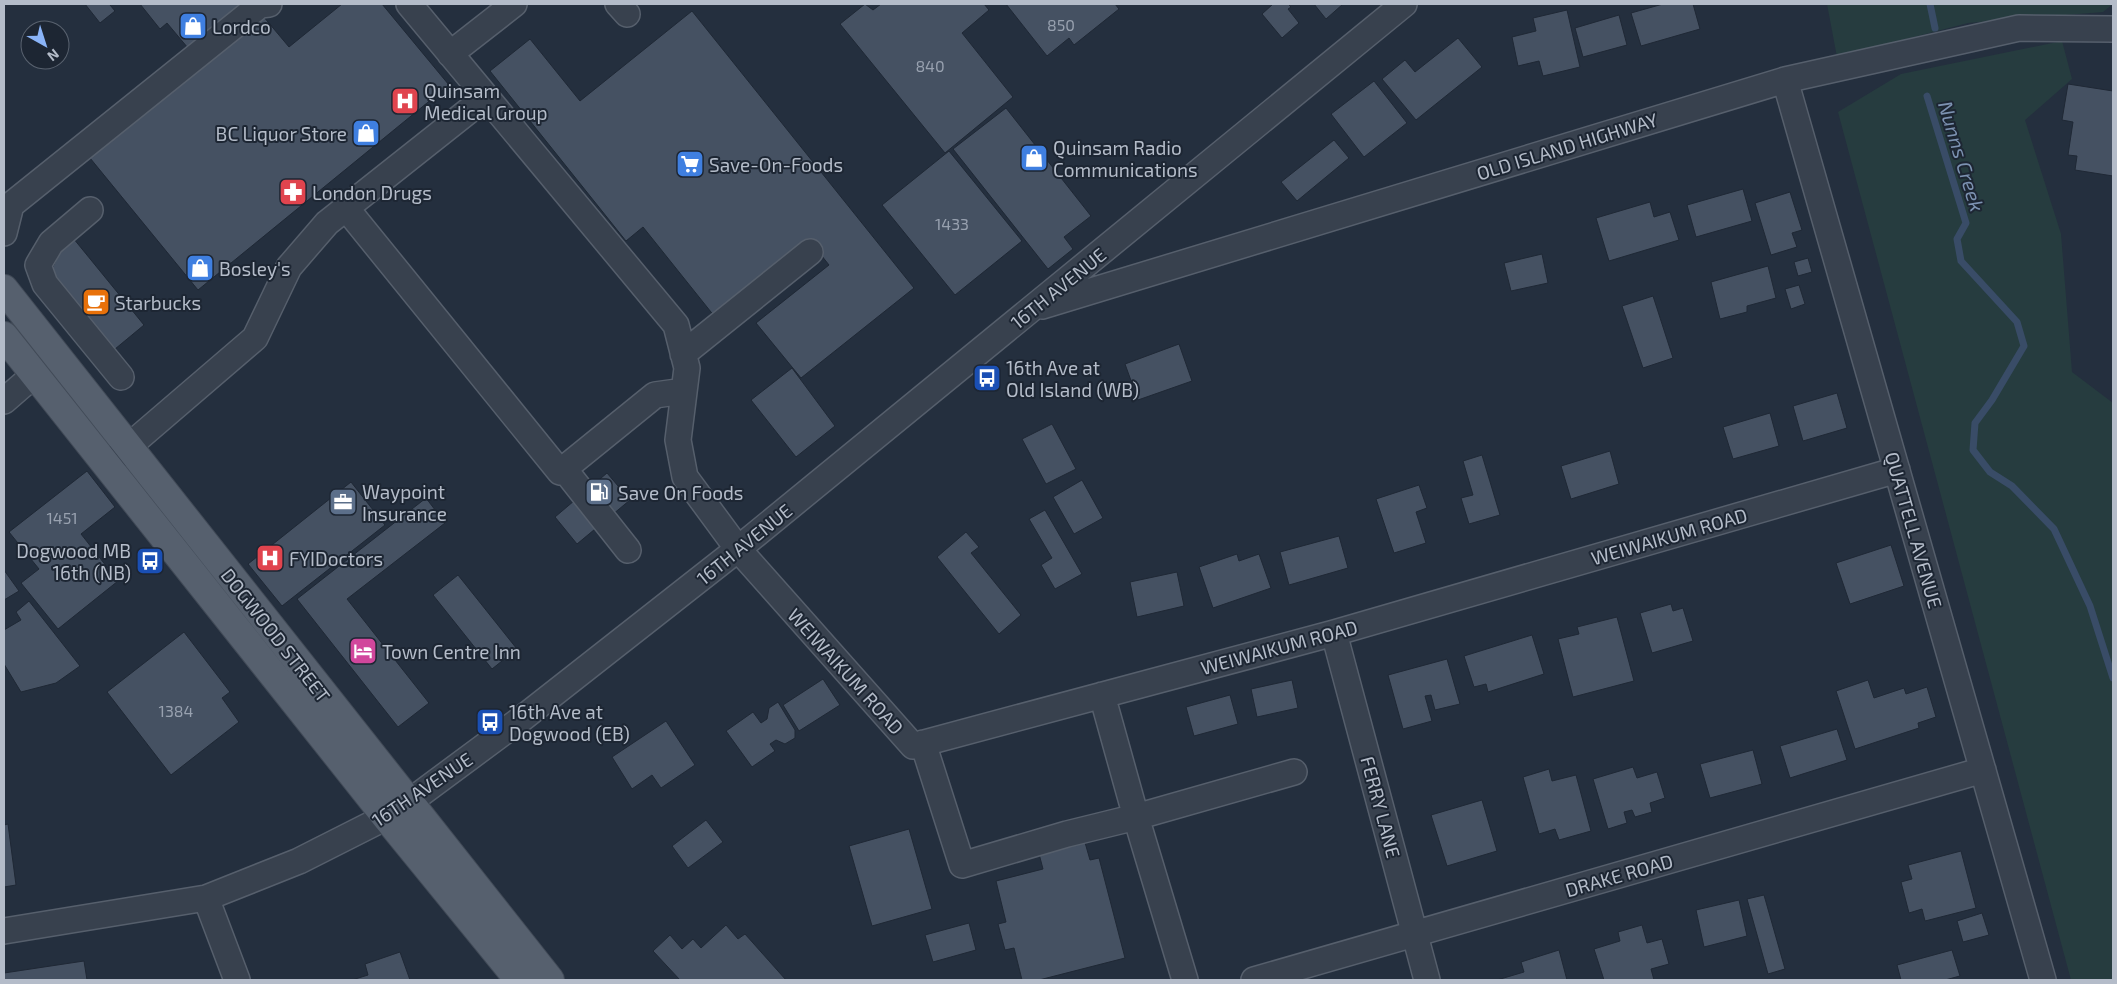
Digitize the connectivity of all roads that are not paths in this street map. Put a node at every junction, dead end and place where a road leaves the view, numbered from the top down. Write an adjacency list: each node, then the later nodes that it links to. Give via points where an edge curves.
1 (269, 4): 11 (street, via 260,5 11,205)
2 (409, 4): 6 (street)
3 (514, 4): 6 (street)
4 (1404, 4): 14 (street, 16TH AVENUE)
5 (2113, 29): 7 (street, OLD ISLAND HIGHWAY, via 2020,28)
6 (450, 54): 8 (street)
7 (1785, 80): 14 (street, OLD ISLAND HIGHWAY); 24 (street, QUATTELL AVENUE)
8 (486, 97): 9 (street); 16 (street, via 676,325)
9 (346, 208): 21 (street, via 327,223 289,267 254,338); 23 (street, via 560,472)
10 (90, 210): 18 (street, via 51,244 38,265 45,284)
11 (4, 232)
12 (810, 252): 16 (street)
13 (4, 289): 21 (main road, DOGWOOD STREET)
14 (1030, 310): 25 (street, 16TH AVENUE)
15 (4, 336): 17 (main road, DOGWOOD STREET)
16 (683, 354): 19 (street, via 686,368)
17 (34, 375): 20 (street); 22 (main road, DOGWOOD STREET)
18 (121, 377)
19 (684, 391): 23 (street, via 655,395); 25 (street, via 678,440 686,477)
20 (4, 401)
21 (128, 447): 22 (street); 32 (main road, DOGWOOD STREET)
22 (107, 466): 32 (main road, DOGWOOD STREET)
23 (564, 469): 26 (street)
24 (1897, 470): 27 (street, WEIWAIKUM ROAD); 30 (street, QUATTELL AVENUE)
25 (738, 549): 29 (street, WEIWAIKUM ROAD, via 912,746); 32 (street, 16TH AVENUE, via 524,717)
26 (628, 550)
27 (1334, 633): 28 (street, WEIWAIKUM ROAD); 36 (street, FERRY LANE)
28 (1102, 695): 29 (street, WEIWAIKUM ROAD); 33 (street)
29 (923, 743): 33 (street, via 962,865)
30 (1983, 770): 36 (street, DRAKE ROAD); 43 (street, QUATTELL AVENUE)
31 (1294, 772): 33 (street)
32 (397, 810): 34 (street, 16TH AVENUE, via 299,861); 38 (main road, DOGWOOD STREET); 39 (main road, DOGWOOD STREET)
33 (1136, 817): 40 (street)
34 (206, 898): 35 (street, 16TH AVENUE); 37 (street)
35 (4, 931)
36 (1415, 934): 41 (street, DRAKE ROAD); 42 (street, FERRY LANE)
37 (238, 980)
38 (520, 980)
39 (550, 980)
40 (1185, 980)
41 (1254, 980)
42 (1427, 980)
43 (2043, 980)

